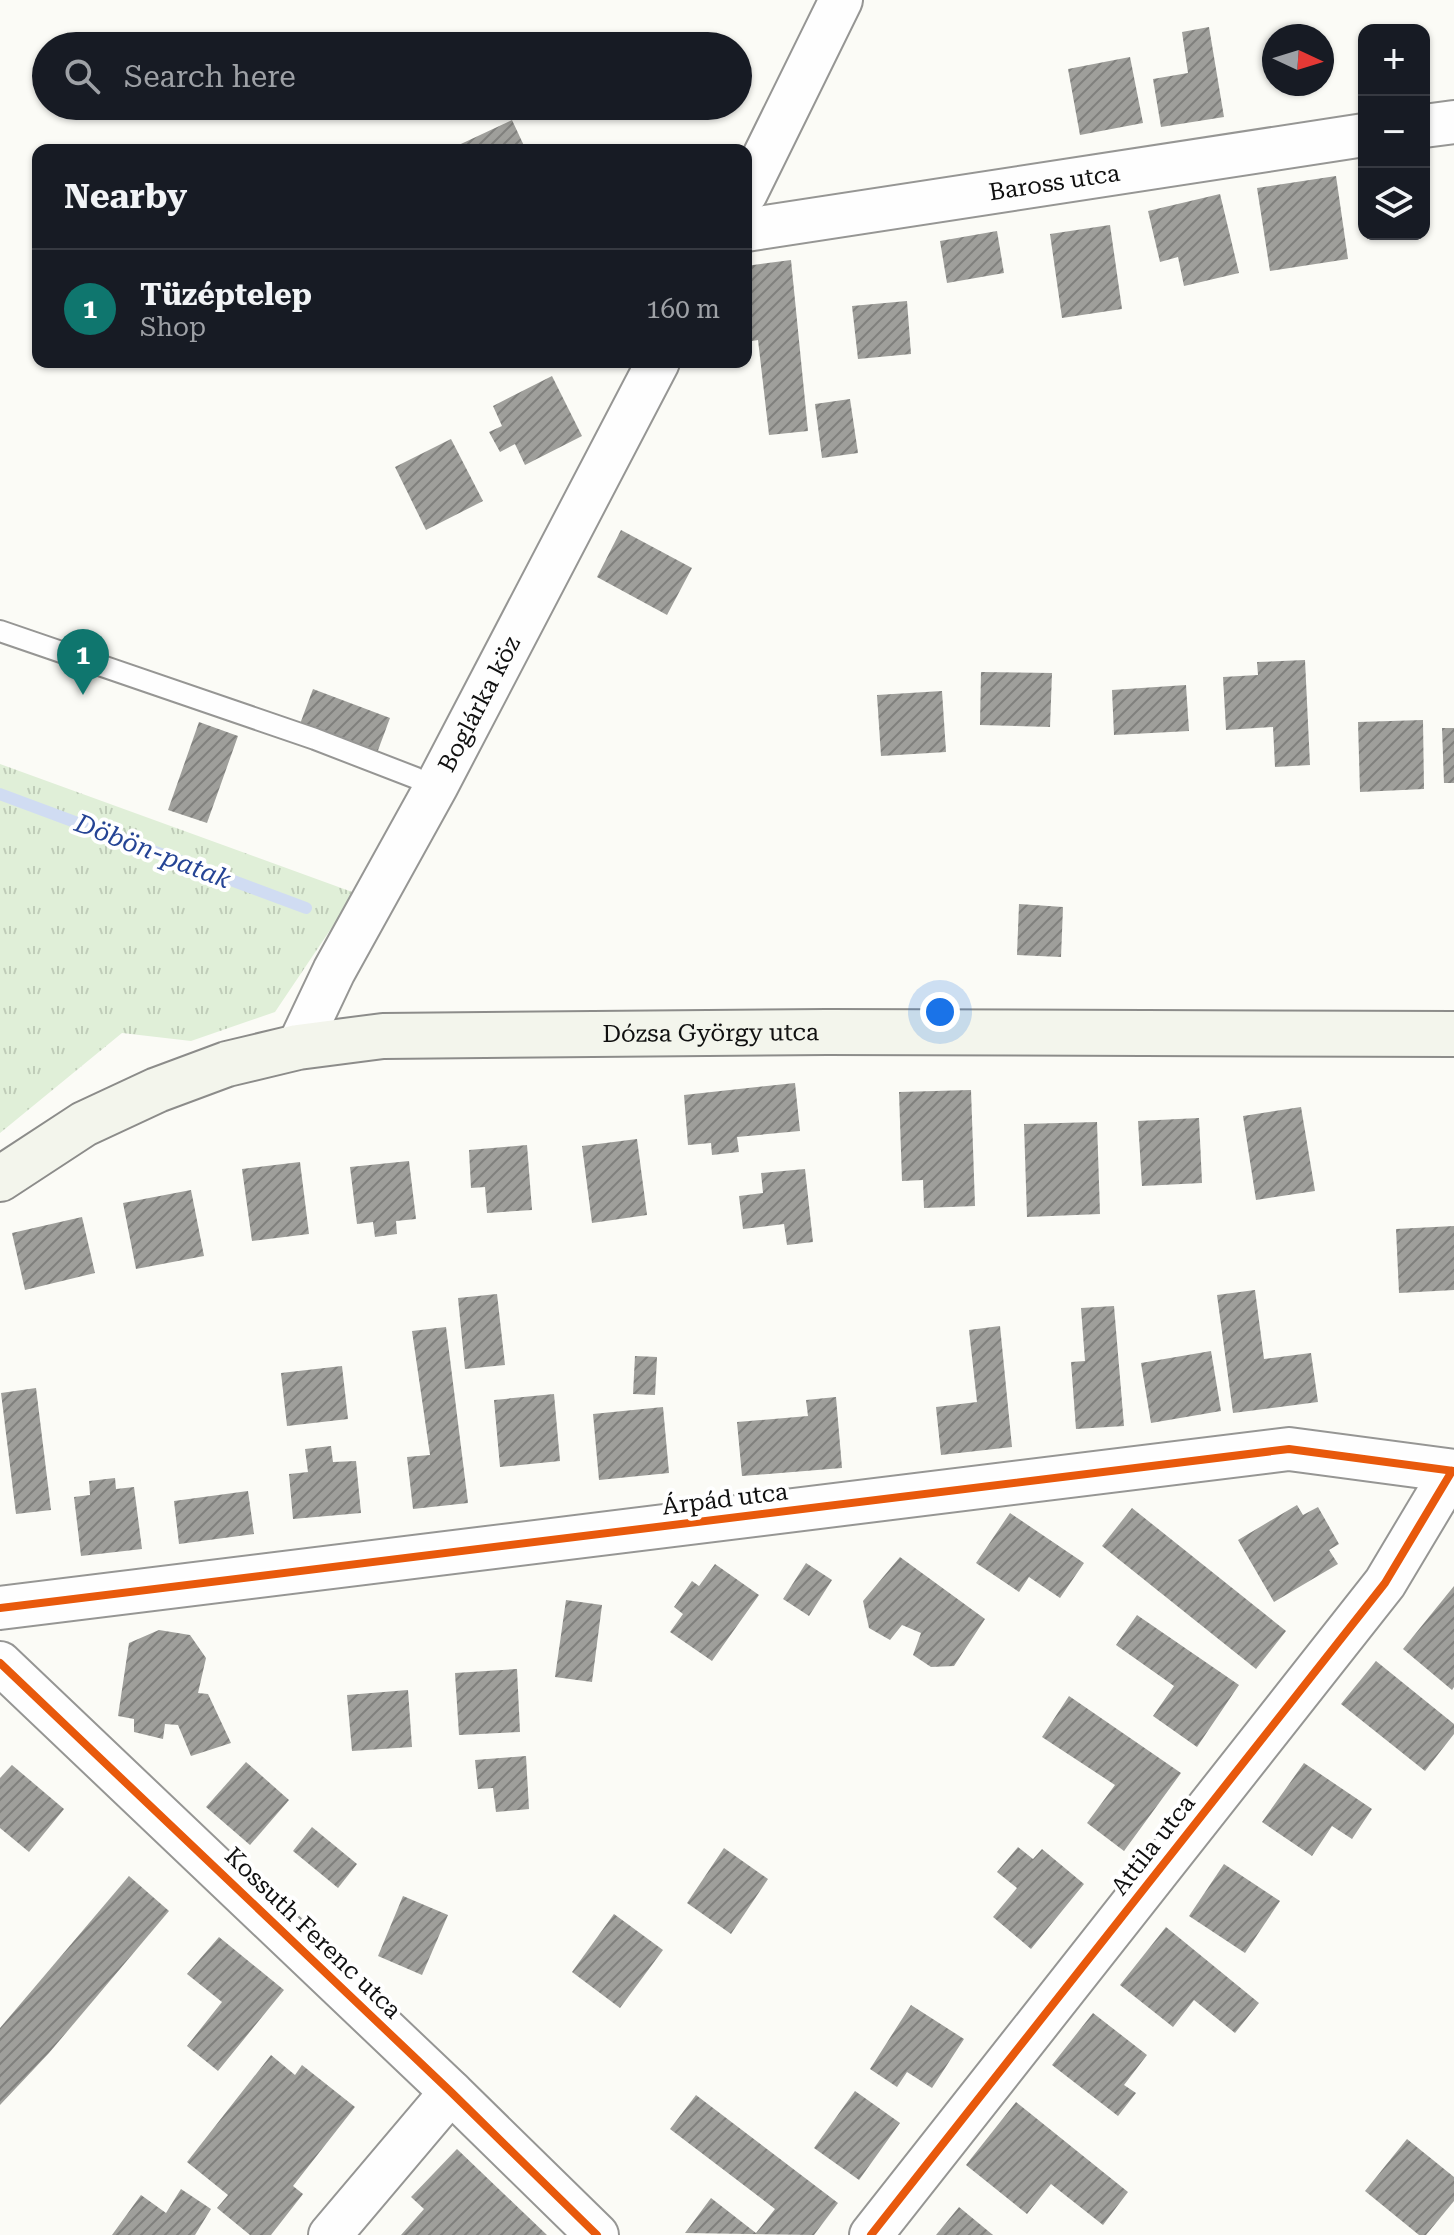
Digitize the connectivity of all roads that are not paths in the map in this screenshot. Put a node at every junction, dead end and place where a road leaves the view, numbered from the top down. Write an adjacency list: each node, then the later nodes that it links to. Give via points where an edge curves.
1 (841, 0): 5 (street)
2 (1454, 122): 3 (street)
3 (1430, 125)
4 (1358, 136): 6 (street, Baross utca)
5 (752, 181)
6 (752, 229)
7 (655, 368): 11 (street, Boglárka köz)
8 (0, 631): 9 (lane)
9 (416, 778)
10 (1454, 1034): 11 (main road, Dózsa György utca, via 518,1033 383,1036)
11 (298, 1047): 12 (main road, Dózsa György utca, via 227,1064 157,1090 84,1124)
12 (0, 1179)
13 (1453, 1471): 14 (street, Árpád utca, via 1289,1449); 19 (street, Attila utca, via 1385,1583)
14 (0, 1608)
15 (0, 1663): 16 (street, Kossuth Ferenc utca)
16 (451, 2092): 17 (street); 18 (street, Kossuth Ferenc utca)
17 (330, 2235)
18 (597, 2235)
19 (871, 2235)

